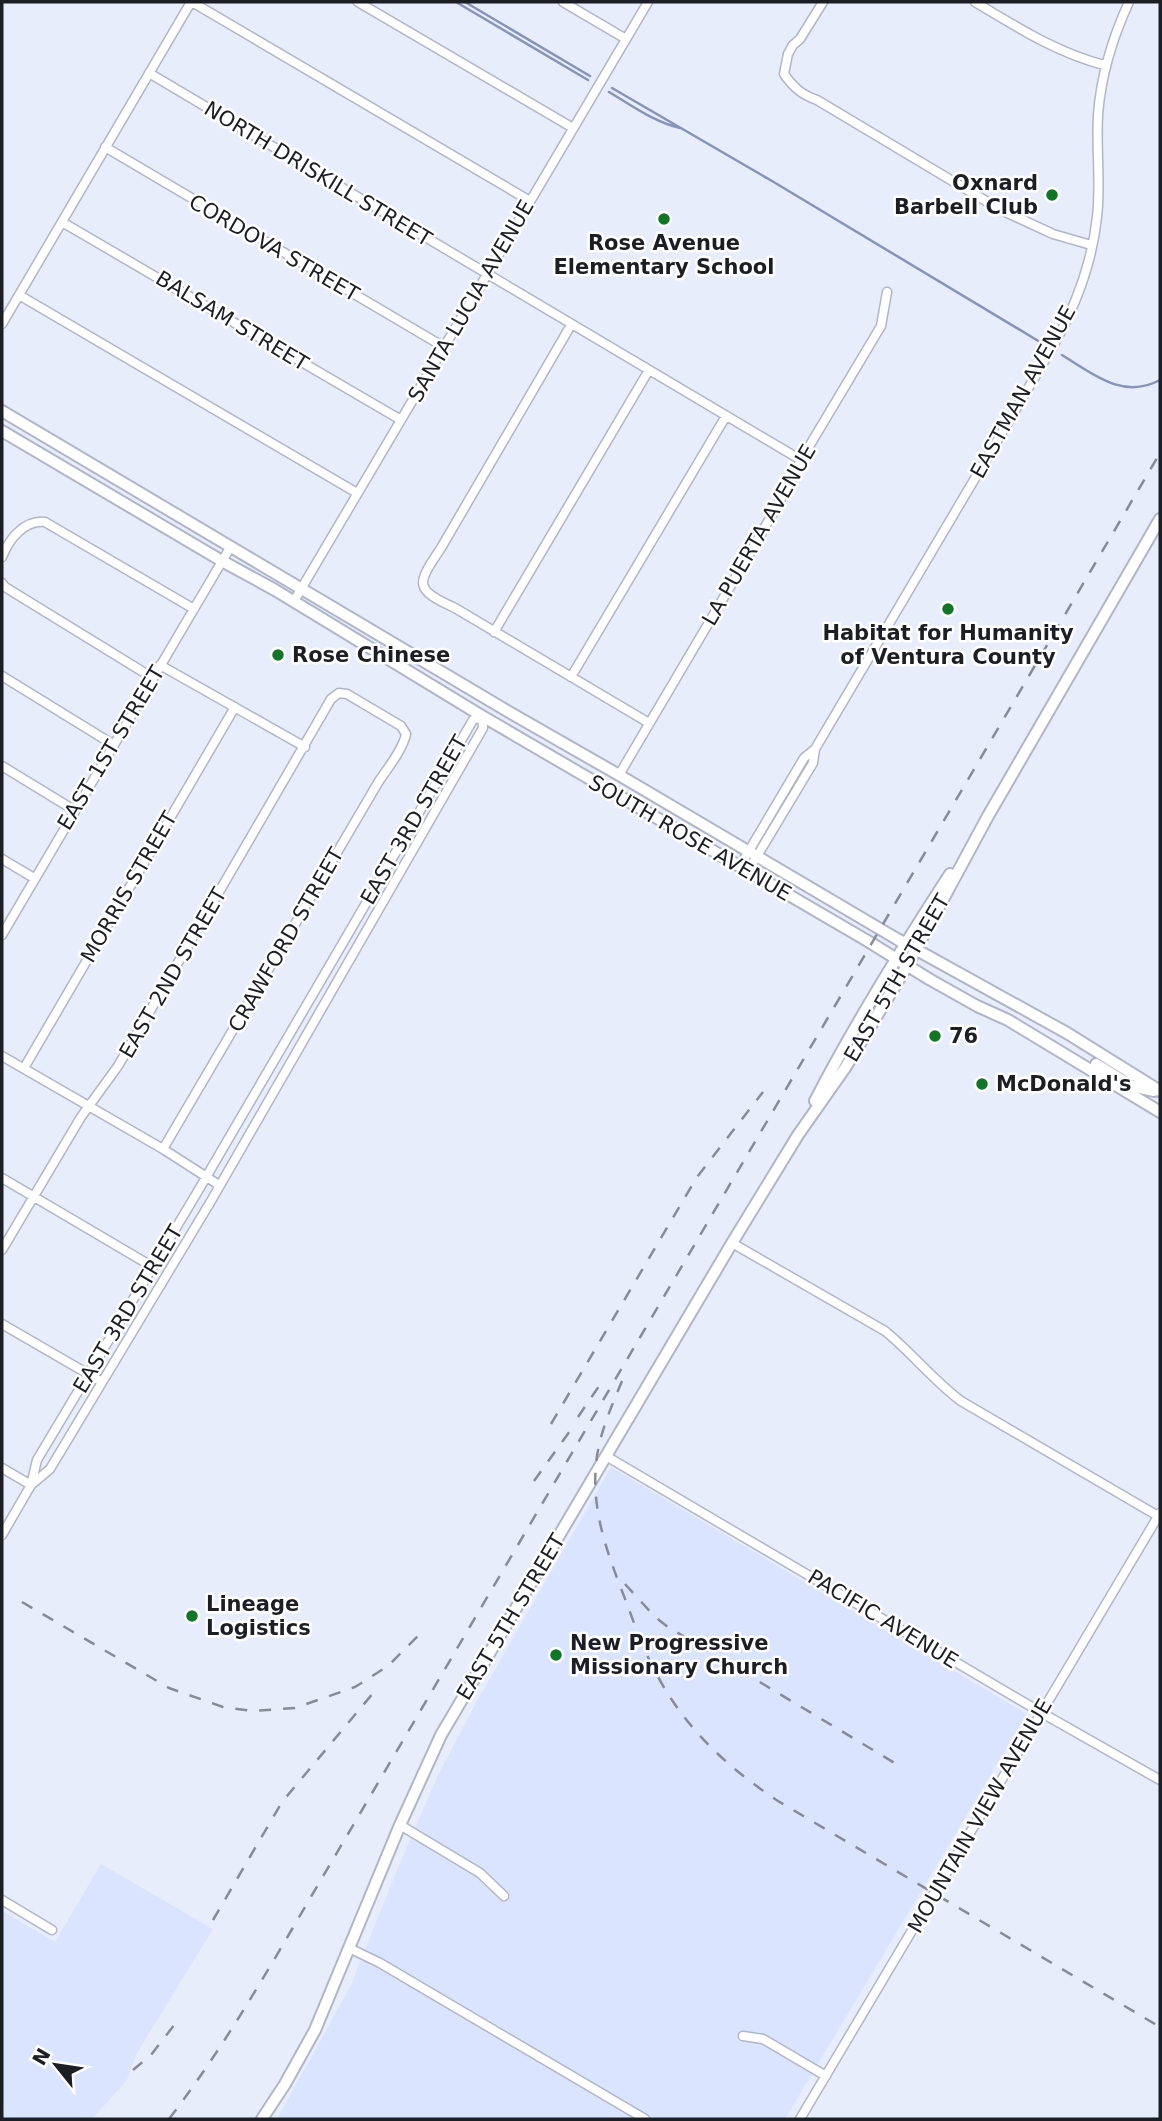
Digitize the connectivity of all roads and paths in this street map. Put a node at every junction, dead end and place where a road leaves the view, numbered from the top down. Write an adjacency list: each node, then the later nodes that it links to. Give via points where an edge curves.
1 (191, 2): 10 (street); 13 (street)
2 (358, 2): 11 (street)
3 (563, 2): 8 (street)
4 (648, 2): 8 (street, SANTA LUCIA AVENUE)
5 (823, 2): 15 (street, via 788,54 784,74 799,92 1001,210 1053,234)
6 (975, 2): 9 (street, via 1049,46)
7 (1129, 2): 9 (street, EASTMAN AVENUE)
8 (626, 39): 11 (street, SANTA LUCIA AVENUE)
9 (1104, 65): 15 (street, EASTMAN AVENUE, via 1098,113 1099,198)
10 (149, 73): 12 (street); 16 (street, NORTH DRISKILL STREET)
11 (573, 128): 13 (street, SANTA LUCIA AVENUE)
12 (105, 147): 14 (street); 21 (street, CORDOVA STREET)
13 (530, 201): 16 (street, SANTA LUCIA AVENUE)
14 (62, 222): 18 (street); 25 (street, BALSAM STREET)
15 (1091, 245): 55 (street, EASTMAN AVENUE, via 1062,331 816,749 813,763)
16 (486, 275): 20 (street, NORTH DRISKILL STREET); 21 (street, SANTA LUCIA AVENUE)
17 (887, 292): 27 (street, LA PUERTA AVENUE, via 881,327)
18 (19, 295): 19 (street); 28 (street)
19 (2, 324)
20 (572, 325): 22 (street, NORTH DRISKILL STREET); 38 (street, via 423,575 424,588 432,598)
21 (444, 347): 25 (street, SANTA LUCIA AVENUE)
22 (649, 370): 24 (street, NORTH DRISKILL STREET); 38 (street)
23 (2, 411): 30 (main road, SOUTH ROSE AVENUE)
24 (726, 416): 27 (street, NORTH DRISKILL STREET); 42 (street)
25 (401, 420): 28 (street, SANTA LUCIA AVENUE)
26 (2, 430): 32 (main road, SOUTH ROSE AVENUE)
27 (801, 460): 47 (street, LA PUERTA AVENUE)
28 (357, 494): 34 (street, SANTA LUCIA AVENUE)
29 (1160, 519): 54 (main road, EAST 5TH STREET)
30 (230, 546): 32 (street, EAST 1ST STREET); 34 (main road, SOUTH ROSE AVENUE)
31 (2, 557): 36 (street, via 18,532 45,523)
32 (222, 561): 35 (main road, SOUTH ROSE AVENUE); 36 (street, EAST 1ST STREET)
33 (2, 583): 43 (street)
34 (302, 588): 35 (street, SANTA LUCIA AVENUE); 39 (main road, SOUTH ROSE AVENUE)
35 (294, 601): 37 (main road, SOUTH ROSE AVENUE)
36 (194, 609): 40 (street, EAST 1ST STREET)
37 (320, 618): 39 (main road, via 330,614 383,646); 46 (main road, SOUTH ROSE AVENUE)
38 (494, 632): 42 (street)
39 (393, 644): 44 (main road, SOUTH ROSE AVENUE)
40 (160, 665): 43 (street, EAST 1ST STREET); 45 (street)
41 (2, 676): 49 (street)
42 (571, 677): 47 (street)
43 (153, 678): 49 (street, EAST 1ST STREET)
44 (491, 701): 46 (street); 52 (main road, SOUTH ROSE AVENUE)
45 (235, 707): 50 (street); 66 (street, MORRIS STREET)
46 (482, 716): 57 (main road, SOUTH ROSE AVENUE); 72 (street, EAST 3RD STREET, via 473,720); 74 (street, EAST 3RD STREET, via 483,729)
47 (649, 723): 52 (street, LA PUERTA AVENUE)
48 (405, 731): 50 (street, EAST 2ND STREET, via 354,697 339,693); 71 (street, CRAWFORD STREET, via 403,746)
49 (114, 745): 53 (street, EAST 1ST STREET)
50 (304, 747): 68 (street, EAST 2ND STREET, via 118,1066)
51 (2, 766): 53 (street)
52 (619, 775): 55 (main road, SOUTH ROSE AVENUE)
53 (74, 810): 58 (street, EAST 1ST STREET)
54 (988, 816): 60 (main road, EAST 5TH STREET); 61 (main road, EAST 5TH STREET)
55 (753, 854): 57 (street, EASTMAN AVENUE); 60 (main road, SOUTH ROSE AVENUE)
56 (2, 859): 58 (street)
57 (744, 869): 62 (main road, SOUTH ROSE AVENUE)
58 (34, 878): 59 (street, EAST 1ST STREET)
59 (2, 935)
60 (905, 944): 61 (main road, SOUTH ROSE AVENUE); 62 (main road, EAST 5TH STREET)
61 (917, 950): 63 (main road, EAST 5TH STREET); 67 (main road, SOUTH ROSE AVENUE, via 1059,1028)
62 (896, 959): 63 (main road, SOUTH ROSE AVENUE); 70 (main road, EAST 5TH STREET)
63 (907, 966): 64 (main road, SOUTH ROSE AVENUE); 70 (main road, EAST 5TH STREET)
64 (1069, 1055): 67 (main road, via 1079,1054 1132,1086); 69 (main road, SOUTH ROSE AVENUE)
65 (2, 1056): 66 (street)
66 (24, 1068): 68 (street)
67 (1160, 1091)
68 (89, 1106): 71 (street); 75 (street, EAST 2ND STREET)
69 (1160, 1112)
70 (798, 1135): 76 (main road, EAST 5TH STREET)
71 (163, 1149): 72 (street)
72 (206, 1177): 74 (street); 78 (street, EAST 3RD STREET)
73 (2, 1178): 75 (street)
74 (219, 1185): 80 (street, EAST 3RD STREET)
75 (33, 1197): 77 (street, EAST 2ND STREET); 78 (street)
76 (732, 1243): 84 (main road, EAST 5TH STREET); 87 (street, via 886,1331 961,1401)
77 (2, 1250)
78 (153, 1267): 79 (street, EAST 3RD STREET)
79 (133, 1301): 80 (street); 82 (street, EAST 3RD STREET)
80 (147, 1308): 83 (street, EAST 3RD STREET)
81 (2, 1324): 82 (street)
82 (88, 1375): 83 (street); 86 (street, EAST 3RD STREET, via 37,1460)
83 (102, 1382): 86 (street, EAST 3RD STREET, via 50,1469)
84 (606, 1456): 89 (street, PACIFIC AVENUE); 91 (main road, EAST 5TH STREET, via 441,1735)
85 (2, 1468): 86 (street)
86 (31, 1485): 88 (street, EAST 3RD STREET)
87 (1159, 1515): 89 (street, MOUNTAIN VIEW AVENUE)
88 (2, 1535)
89 (1042, 1713): 90 (street, PACIFIC AVENUE); 97 (street, MOUNTAIN VIEW AVENUE)
90 (1160, 1780)
91 (400, 1825): 92 (street, via 480,1873); 95 (main road, EAST 5TH STREET)
92 (504, 1896)
93 (2, 1900): 94 (street)
94 (52, 1930)
95 (349, 1948): 98 (main road, EAST 5TH STREET, via 316,2030); 99 (street)
96 (743, 2036): 97 (street, via 762,2039)
97 (826, 2076): 100 (street, MOUNTAIN VIEW AVENUE)
98 (262, 2119)
99 (645, 2119)
100 (800, 2119)

